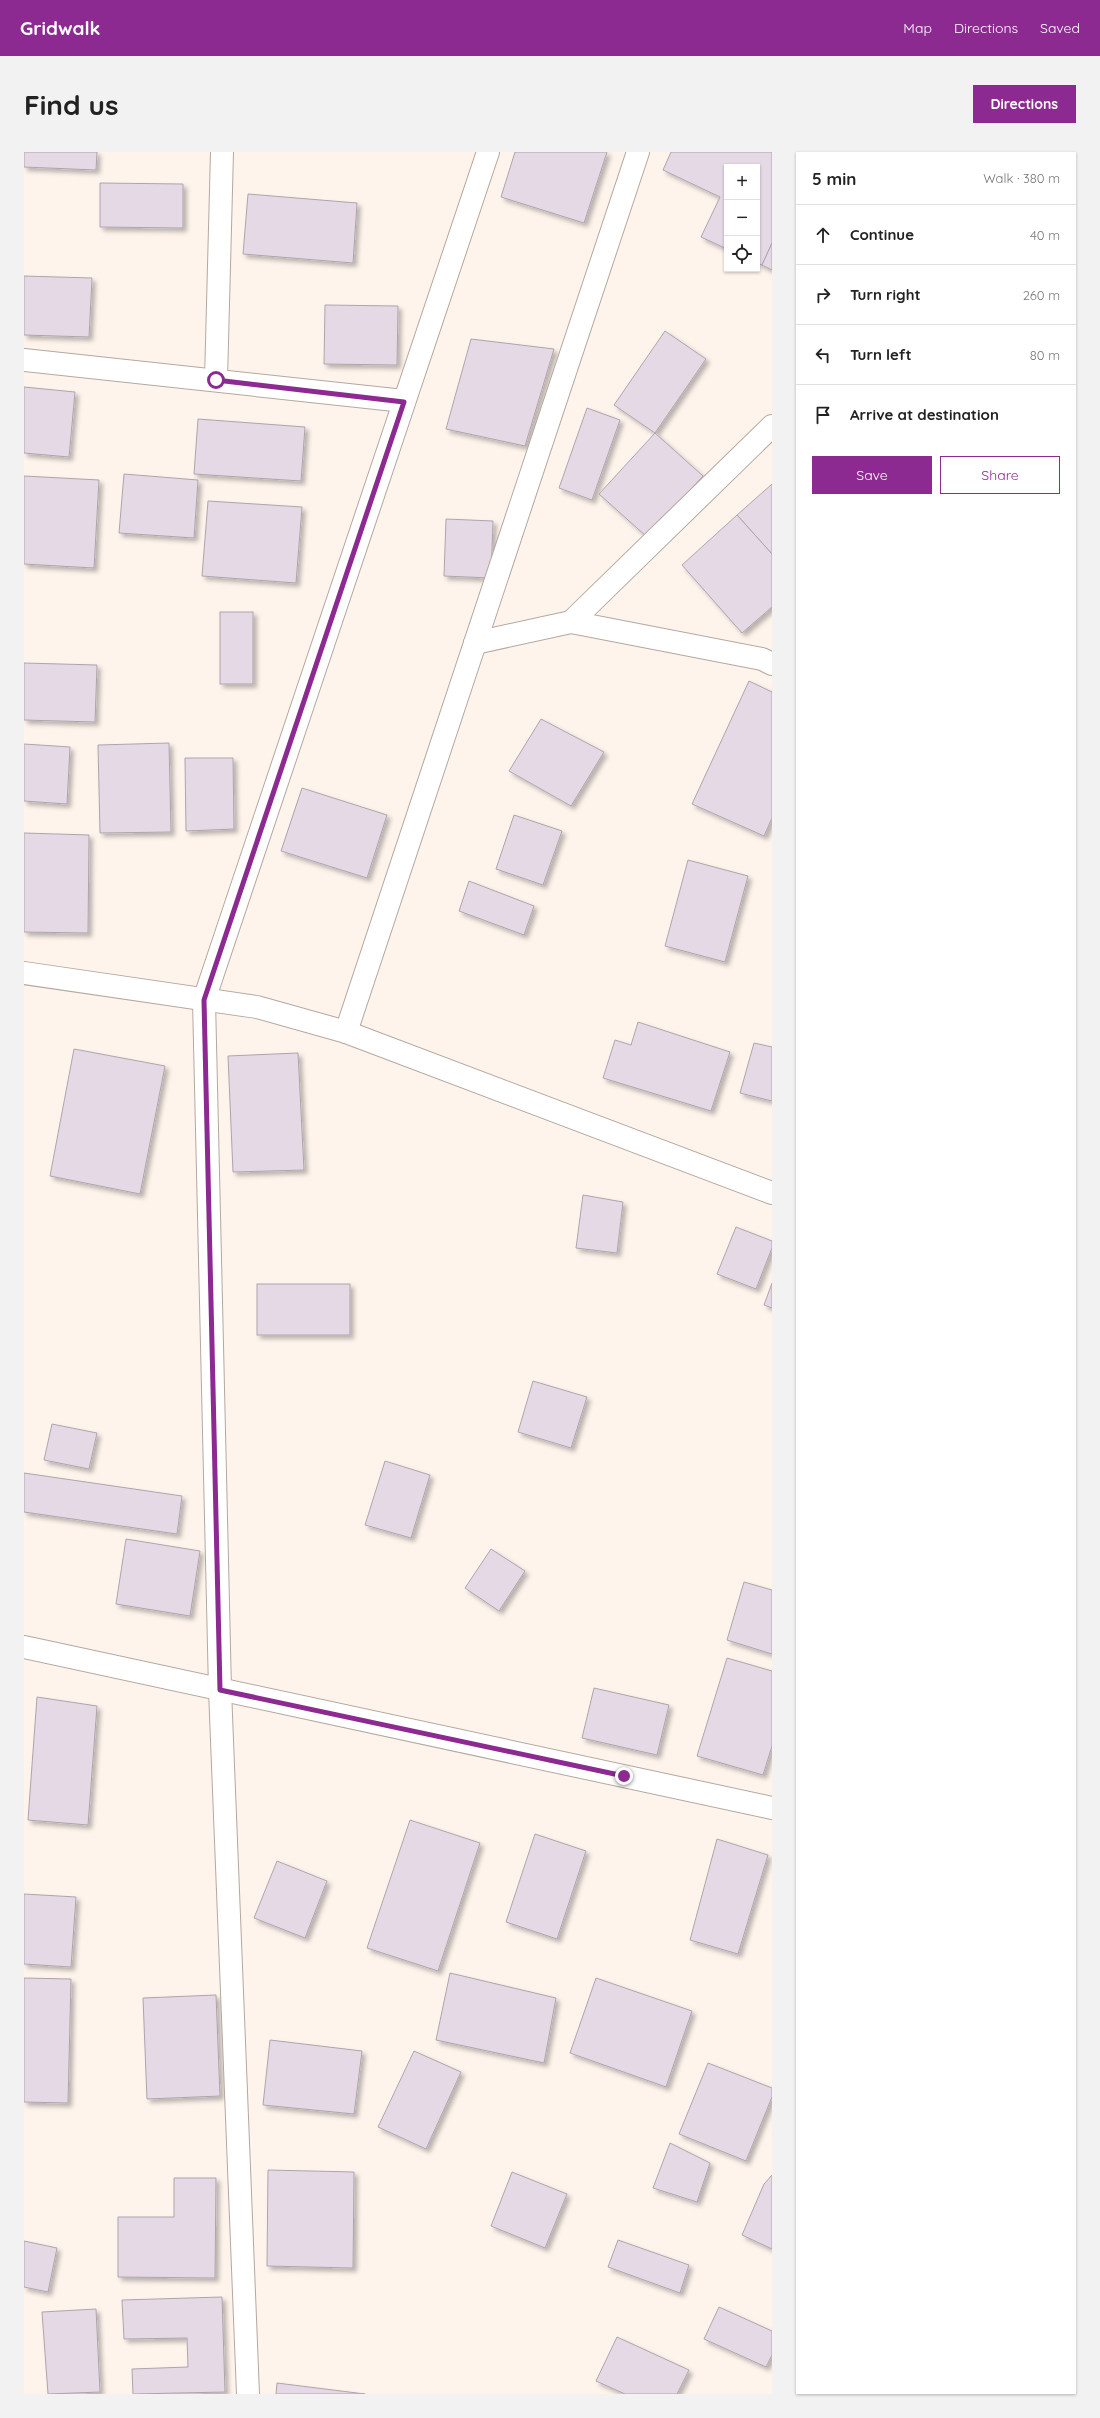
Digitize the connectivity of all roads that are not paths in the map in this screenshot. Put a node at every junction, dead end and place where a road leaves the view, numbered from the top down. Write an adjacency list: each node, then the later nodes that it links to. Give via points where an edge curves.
1 (222, 152): 5 (street)
2 (488, 152): 6 (street)
3 (638, 152): 9 (street)
4 (24, 360): 5 (street)
5 (216, 380): 6 (street)
6 (404, 402): 12 (street)
7 (772, 426): 8 (street)
8 (572, 622): 9 (street); 10 (street, via 699,645 762,659)
9 (475, 643): 13 (street)
10 (772, 664)
11 (24, 973): 12 (street)
12 (204, 1000): 13 (street, via 257,1007); 16 (street)
13 (346, 1032): 14 (street)
14 (772, 1193)
15 (24, 1647): 16 (street)
16 (220, 1690): 17 (street); 18 (street)
17 (772, 1808)
18 (248, 2394)

